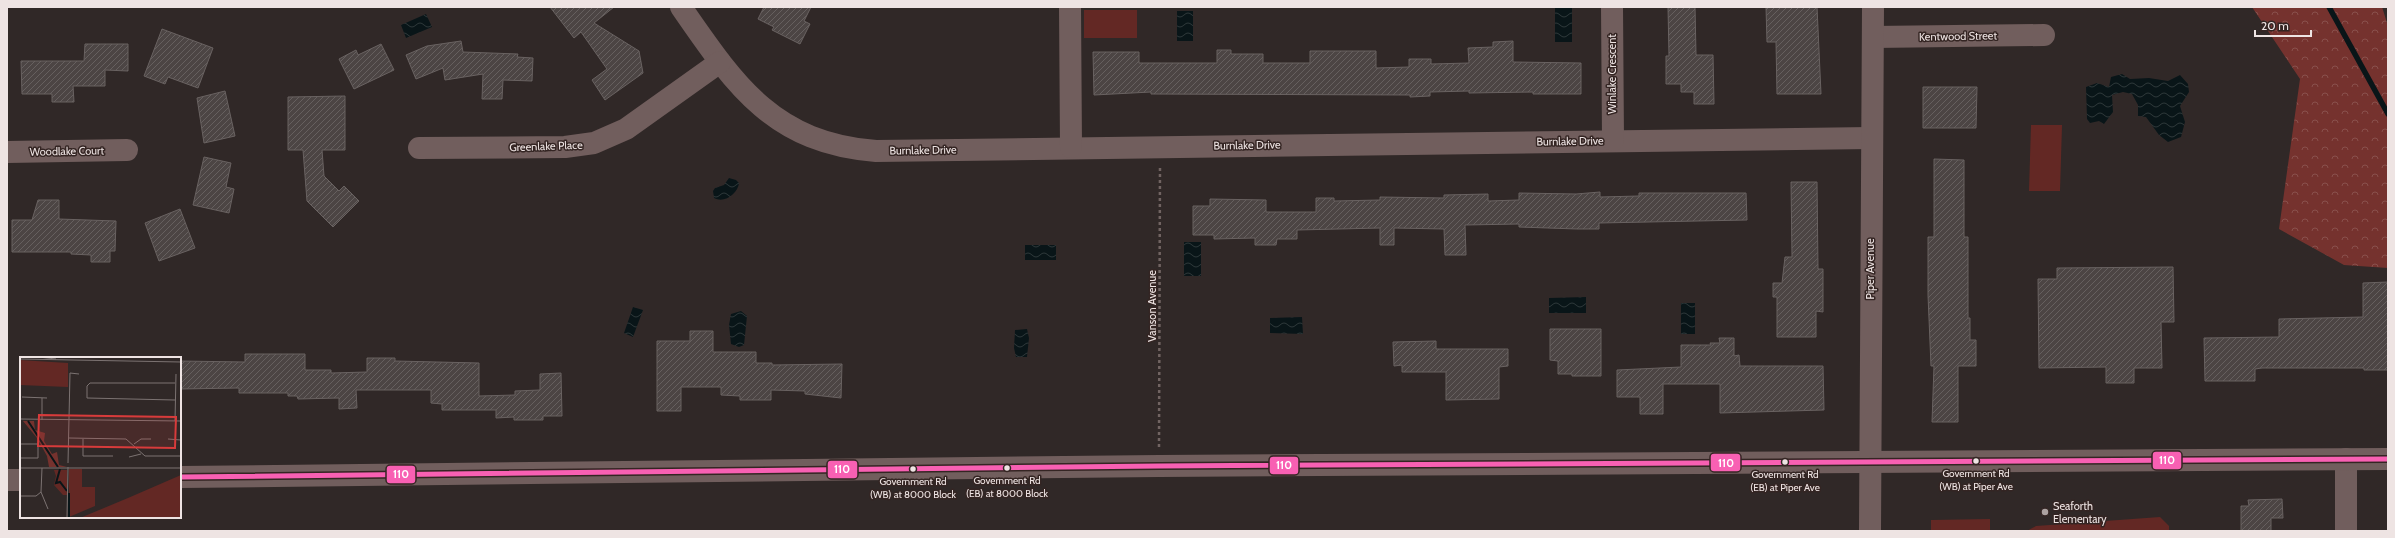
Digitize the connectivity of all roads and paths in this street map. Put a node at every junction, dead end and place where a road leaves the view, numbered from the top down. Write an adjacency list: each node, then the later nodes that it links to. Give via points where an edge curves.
1 (681, 7): 7 (street, Burnlake Drive)
2 (1070, 7): 10 (street)
3 (1612, 7): 9 (street, Winlake Crescent)
4 (1873, 7): 6 (street, Piper Avenue)
5 (2044, 35): 6 (street, Kentwood Street)
6 (1872, 37): 8 (street, Piper Avenue)
7 (720, 62): 10 (street, Burnlake Drive, via 745,92 784,124 820,141 839,146 876,151); 12 (street, Greenlake Place, via 626,129 594,143 565,147)
8 (1871, 138): 9 (street, Burnlake Drive); 17 (street, Piper Avenue)
9 (1613, 140): 11 (street, Burnlake Drive)
10 (1071, 147): 11 (street, Burnlake Drive)
11 (1160, 147): 18 (path, Vanson Avenue)
12 (419, 148)
13 (127, 150): 14 (street, Woodlake Court)
14 (7, 152)
15 (2346, 459): 16 (street); 17 (street); 23 (street)
16 (2388, 459)
17 (1870, 463): 18 (street); 22 (street, Piper Avenue)
18 (1159, 466): 19 (street)
19 (181, 477)
20 (7, 480): 21 (street)
21 (20, 480)
22 (1870, 531)
23 (2346, 531)

